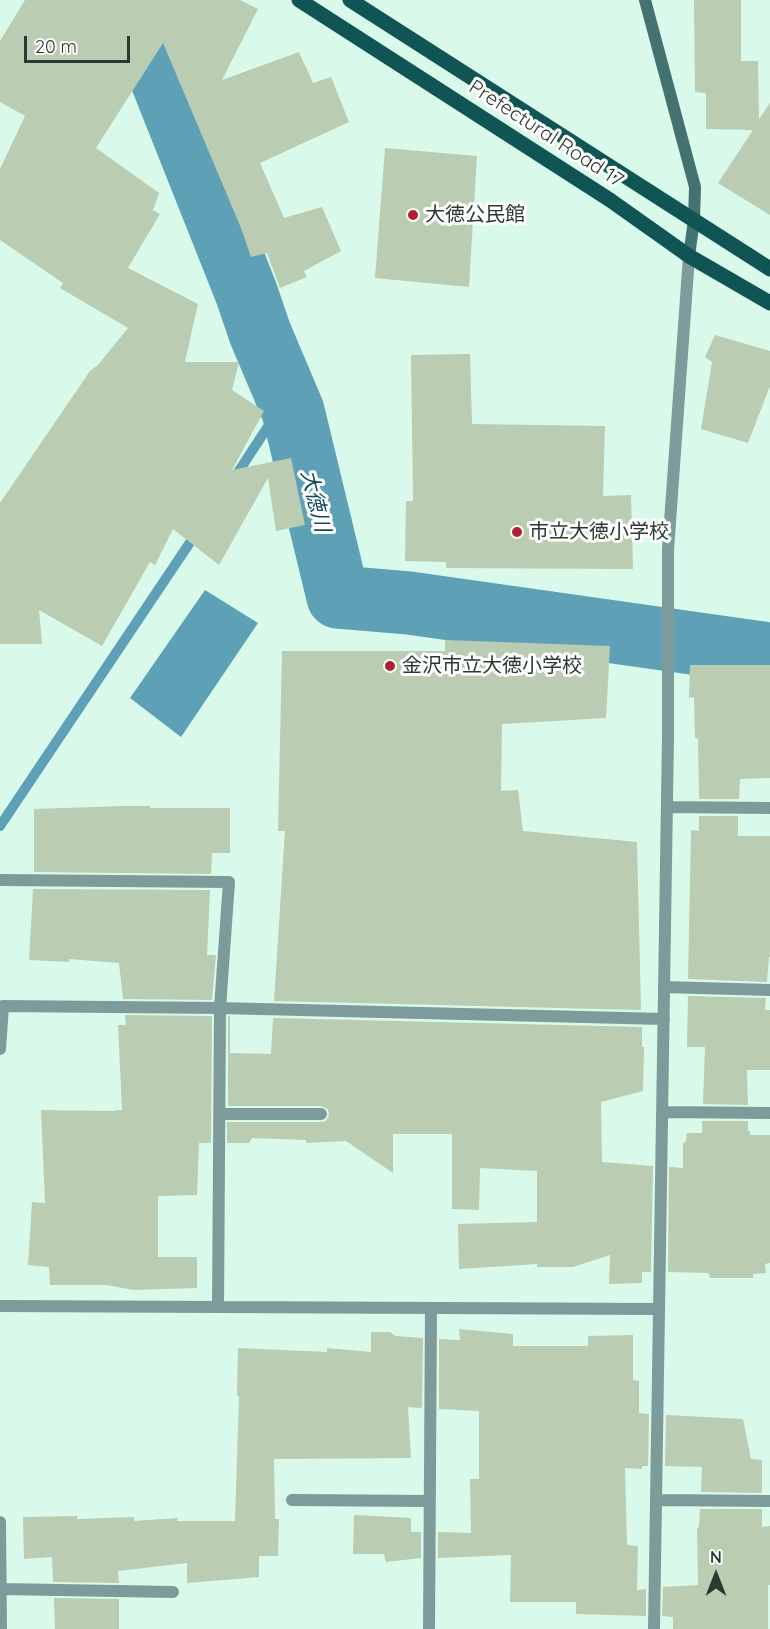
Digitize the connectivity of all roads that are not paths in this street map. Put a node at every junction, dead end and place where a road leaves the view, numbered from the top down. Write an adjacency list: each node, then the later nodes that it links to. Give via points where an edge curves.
1 (299, 0): 5 (main road, Prefectural Road 17)
2 (350, 0): 4 (main road, Prefectural Road 17)
3 (645, 0): 4 (main road, via 695,187)
4 (694, 220): 5 (main road); 6 (main road, Prefectural Road 17)
5 (689, 255): 7 (main road, Prefectural Road 17); 8 (street, via 668,550)
6 (770, 269)
7 (770, 303)
8 (667, 807): 9 (street); 11 (street)
9 (770, 808)
10 (0, 880): 14 (street, via 229,882)
11 (664, 987): 12 (street); 15 (street)
12 (770, 990)
13 (2, 1006): 14 (street); 16 (street)
14 (220, 1008): 15 (street); 19 (street)
15 (664, 1019): 17 (street)
16 (0, 1049)
17 (662, 1112): 18 (street); 24 (street)
18 (770, 1113)
19 (219, 1114): 20 (street); 22 (street)
20 (321, 1114)
21 (0, 1306): 22 (street)
22 (218, 1307): 23 (street)
23 (431, 1308): 24 (street); 27 (street)
24 (659, 1310): 26 (street)
25 (292, 1500): 27 (street)
26 (656, 1500): 28 (street); 34 (street)
27 (429, 1501): 33 (street)
28 (770, 1501)
29 (0, 1522): 30 (street)
30 (1, 1589): 31 (street); 32 (street)
31 (173, 1592)
32 (1, 1629)
33 (429, 1629)
34 (654, 1629)

